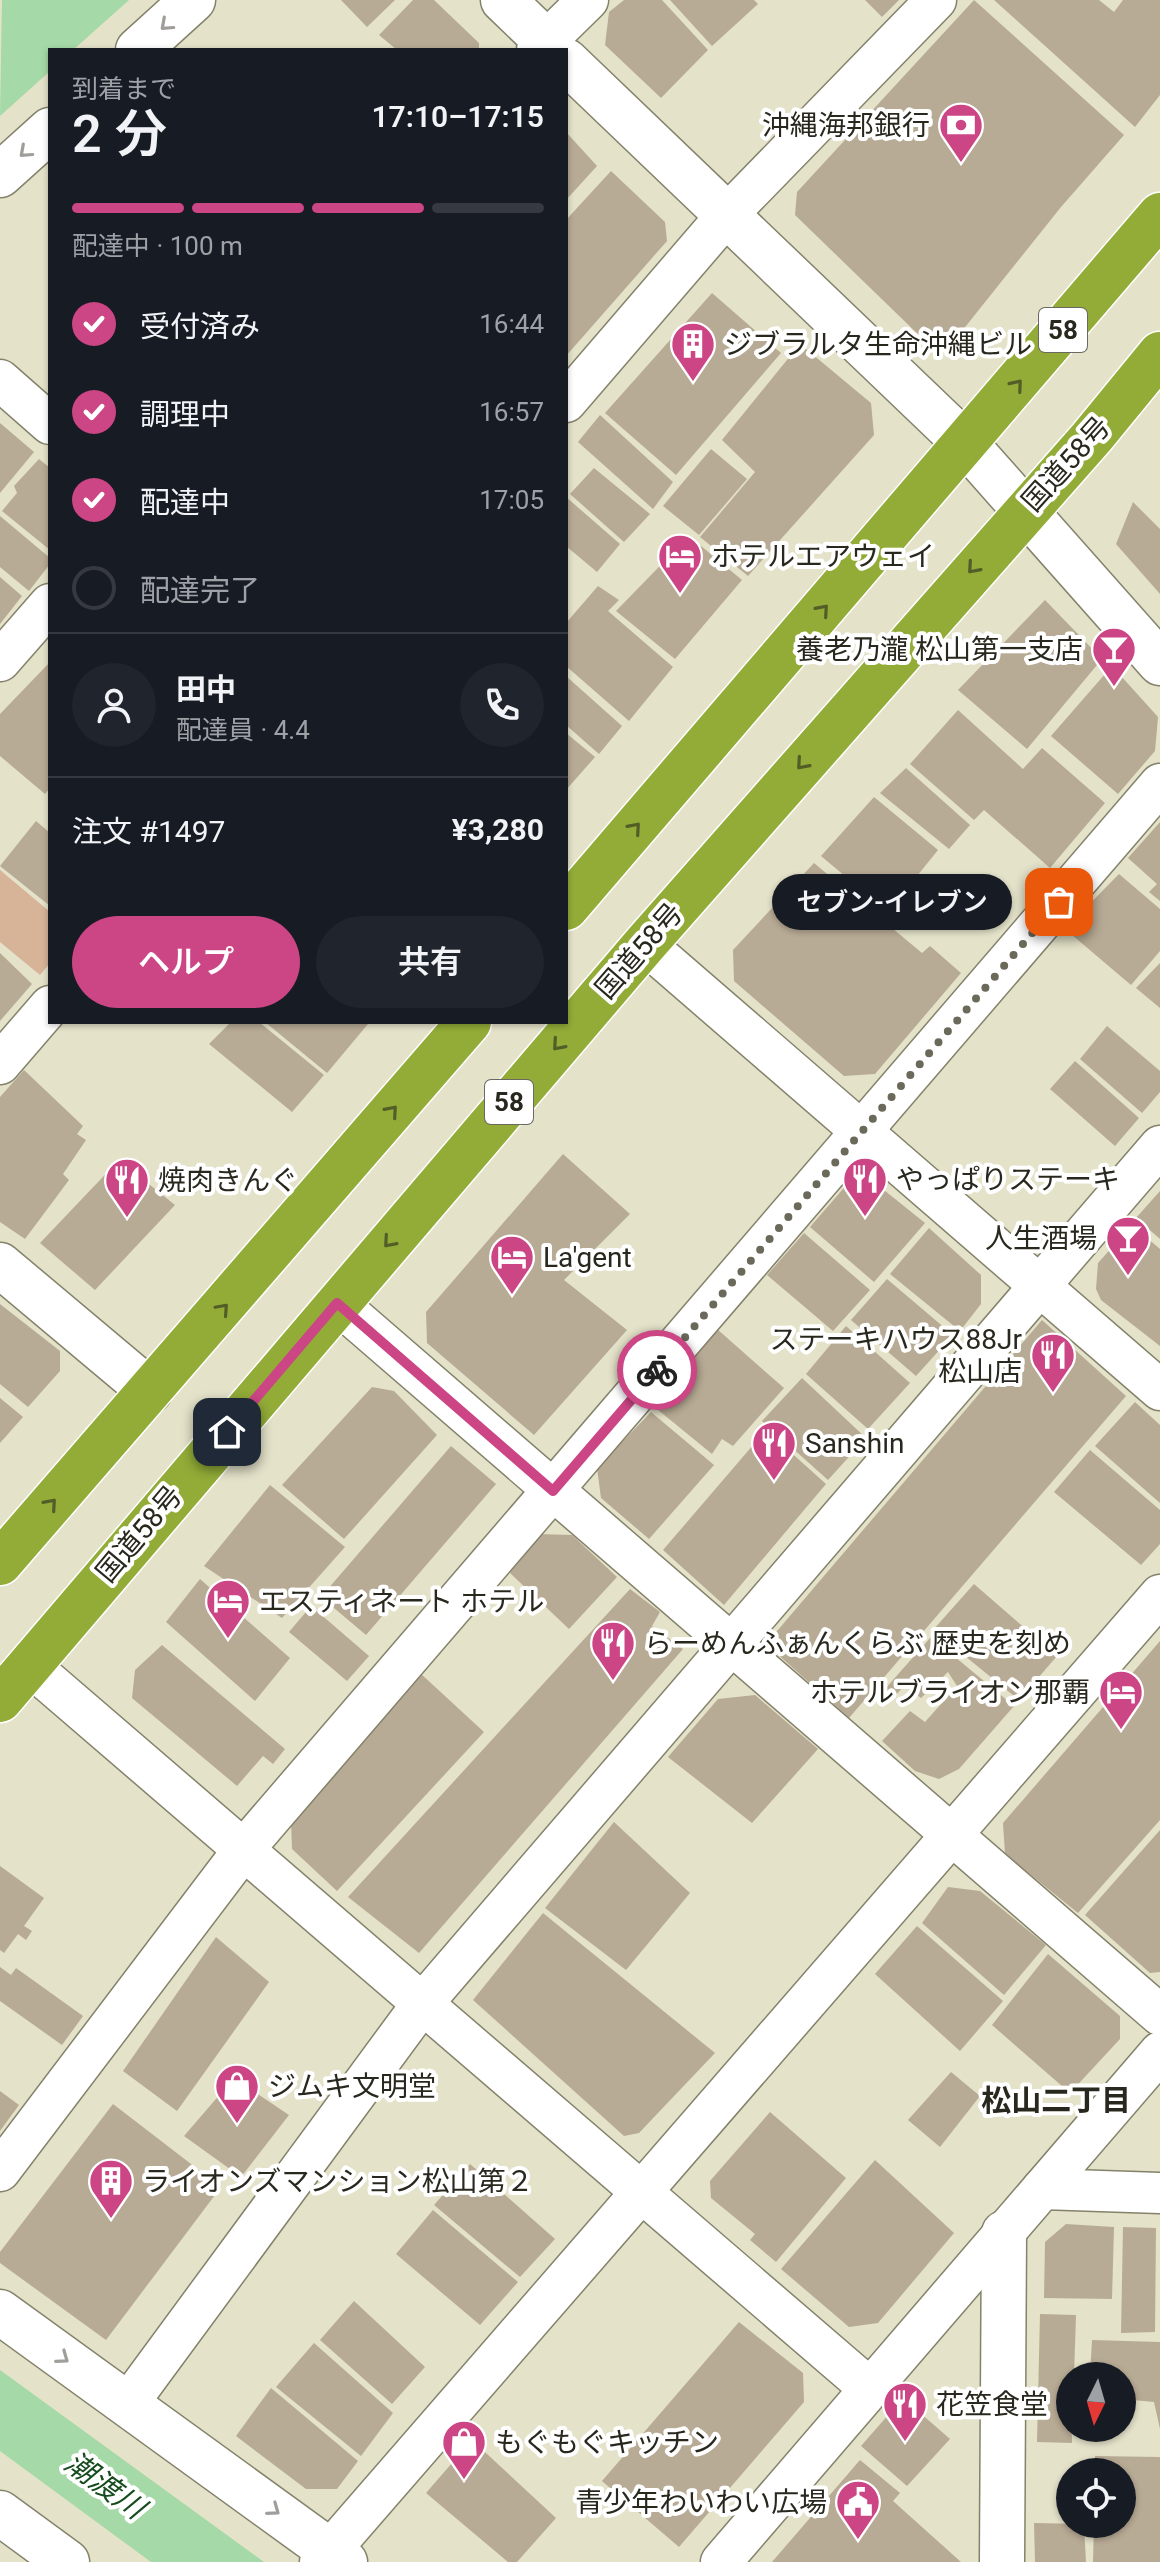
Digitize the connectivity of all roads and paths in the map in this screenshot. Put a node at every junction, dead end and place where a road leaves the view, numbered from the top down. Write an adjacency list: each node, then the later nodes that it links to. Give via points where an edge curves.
1 (193, 0): 5 (street, one-way to 5)
2 (503, 0): 6 (street)
3 (588, 0): 7 (street)
4 (936, 0): 12 (street)
5 (140, 48)
6 (549, 48)
7 (552, 48)
8 (568, 66): 12 (street)
9 (48, 132): 10 (street, one-way to 10)
10 (0, 175)
11 (1160, 215): 17 (highway, 58, one-way to 11)
12 (726, 216): 15 (street); 17 (street)
13 (1160, 354): 18 (highway, 国道58号 / 58)
14 (0, 380): 16 (street)
15 (568, 400)
16 (48, 422)
17 (966, 444): 18 (street); 23 (highway, 58, one-way to 17)
18 (1024, 509): 21 (street); 24 (highway, 国道58号 / 58, one-way to 24)
19 (48, 606): 20 (street)
20 (0, 661)
21 (1160, 663)
22 (1160, 784): 28 (street)
23 (572, 889)
24 (645, 944): 28 (street); 32 (highway, 国道58号 / 58, one-way to 32)
25 (48, 1008): 27 (street)
26 (467, 1024): 34 (highway, one-way to 26)
27 (0, 1064)
28 (862, 1131): 31 (street); 35 (street)
29 (1160, 1146): 31 (street)
30 (0, 1265): 34 (street)
31 (1039, 1284): 33 (street); 38 (street)
32 (337, 1303): 35 (street); 39 (highway, 国道58号 / 58)
33 (1160, 1390)
34 (150, 1391): 36 (highway, one-way to 34)
35 (553, 1491): 38 (street); 42 (street)
36 (0, 1563)
37 (1160, 1595): 41 (street)
38 (730, 1646): 41 (street); 43 (street)
39 (29, 1665): 40 (highway, 国道58号 / 58); 42 (street)
40 (0, 1700)
41 (954, 1835): 44 (street); 48 (street)
42 (244, 1849): 43 (street); 46 (street)
43 (422, 2004): 48 (street); 53 (street)
44 (1160, 2015)
45 (1160, 2052): 47 (street)
46 (0, 2171)
47 (1042, 2189): 49 (street); 50 (street)
48 (642, 2193): 52 (street); 56 (street)
49 (1160, 2193)
50 (1004, 2233): 52 (street); 58 (street)
51 (0, 2312): 53 (street, one-way to 53)
52 (868, 2387): 57 (street)
53 (127, 2405): 56 (street, one-way to 56)
54 (0, 2513): 55 (street)
55 (43, 2555)
56 (331, 2558)
57 (721, 2562)
58 (1002, 2562)

